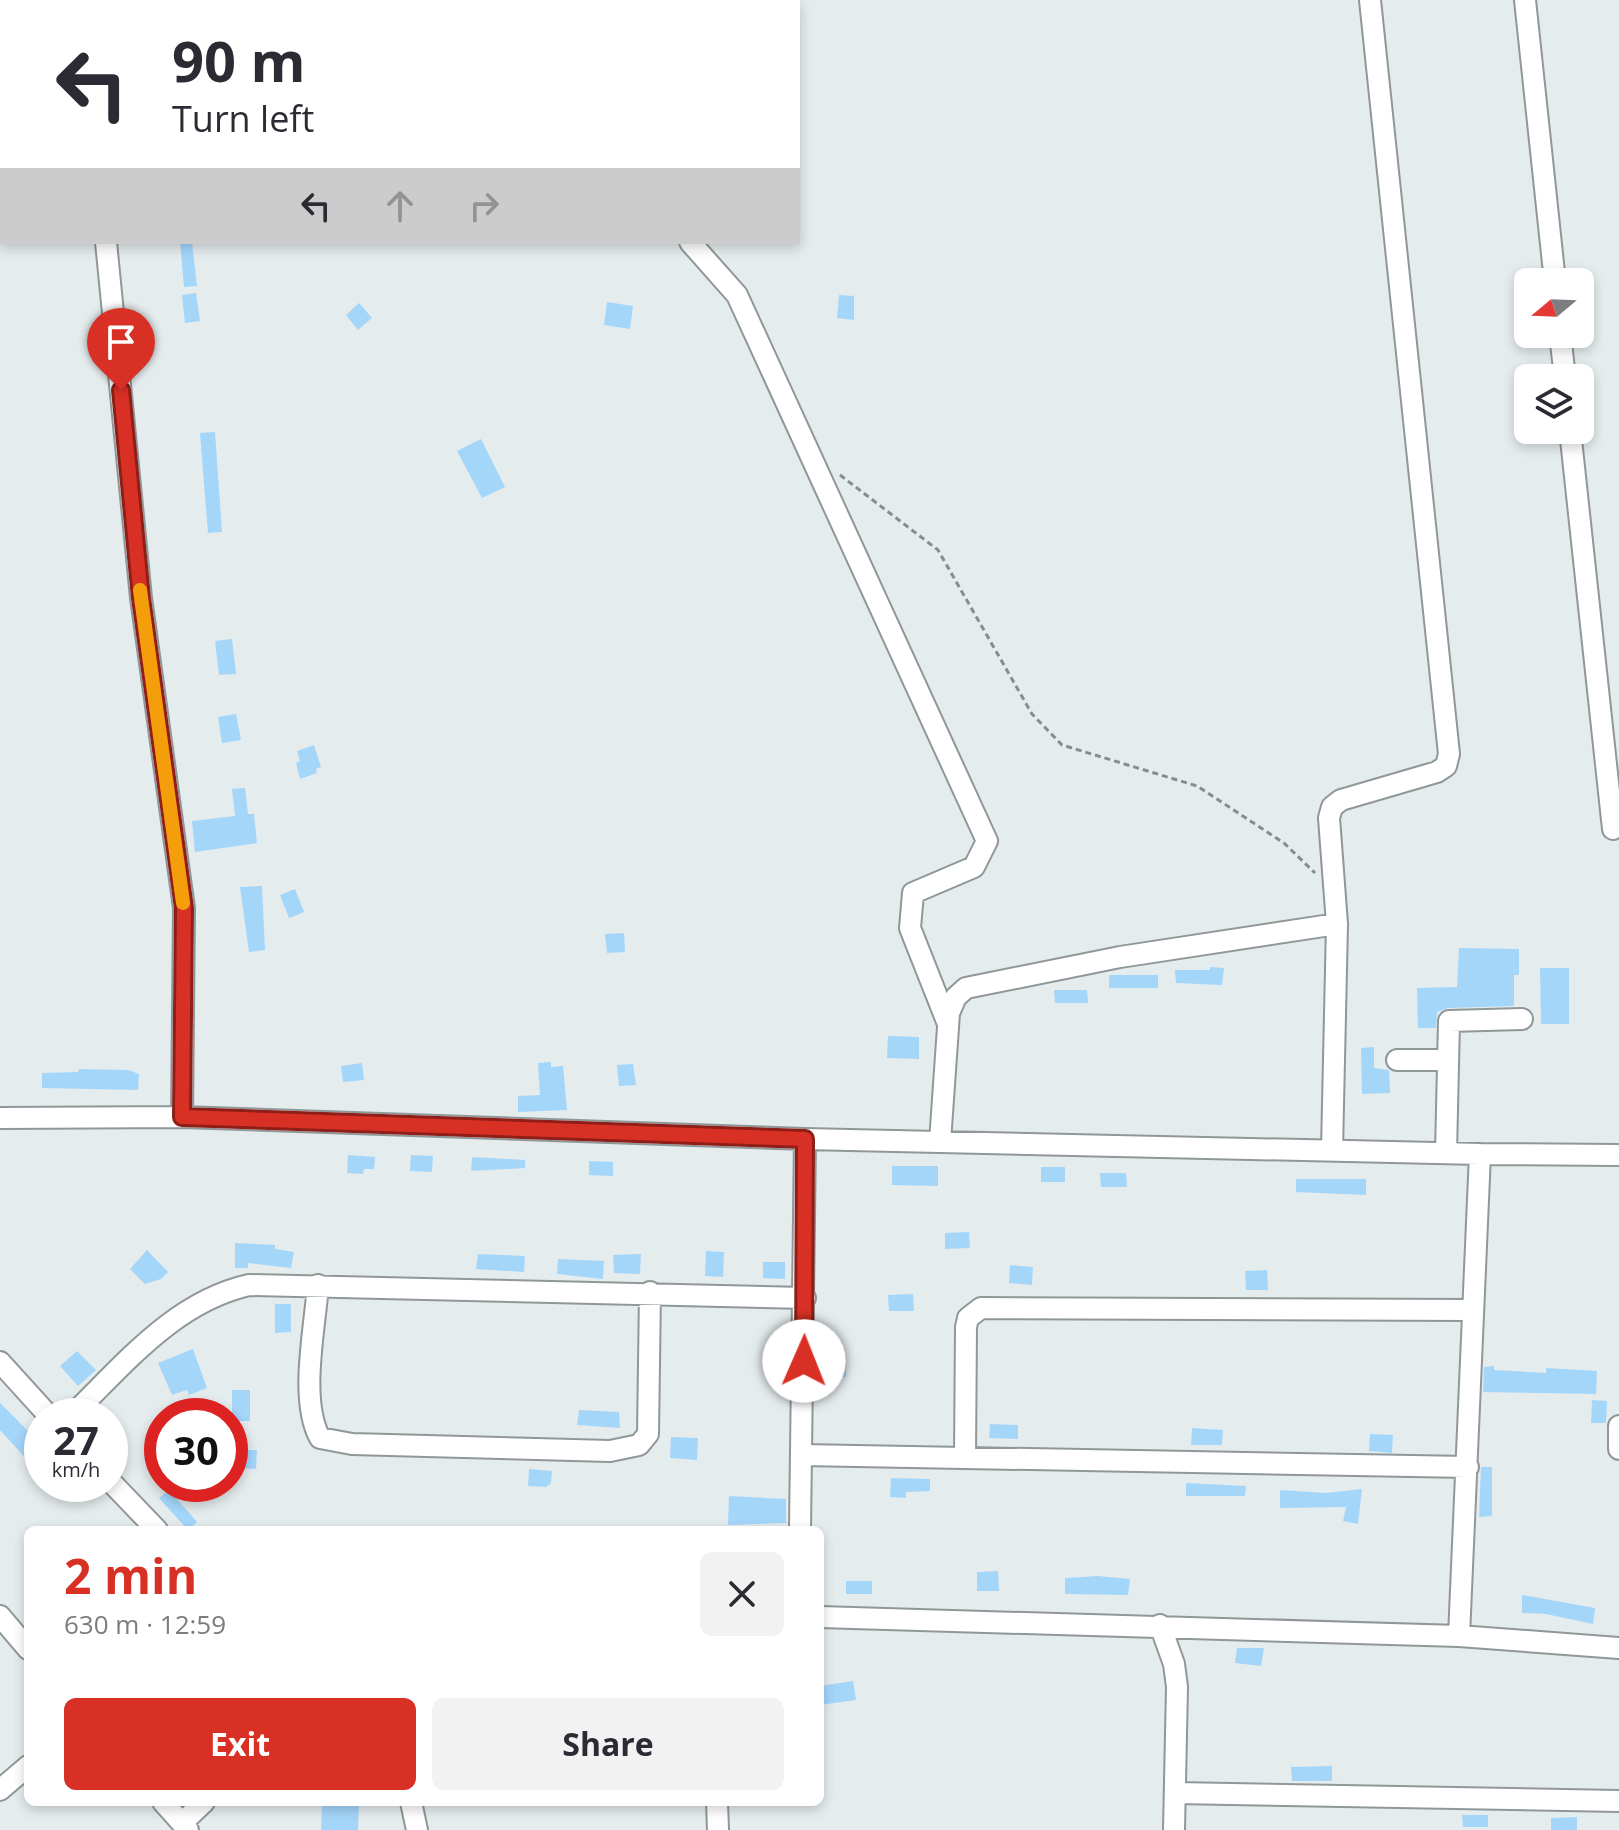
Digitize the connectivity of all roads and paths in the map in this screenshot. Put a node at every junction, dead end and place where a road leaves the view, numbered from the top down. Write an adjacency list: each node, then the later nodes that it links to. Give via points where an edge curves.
1 (1370, 0): 9 (street, via 1449,754 1446,766 1437,772 1332,807)
2 (1525, 0): 5 (street)
3 (106, 244): 15 (street, via 141,598 184,908)
4 (692, 244): 12 (street, via 737,295 987,841 974,867 913,893 910,928)
5 (1554, 268)
6 (1572, 444): 8 (street)
7 (830, 467): 9 (path, via 938,550 1032,714 1062,745 1197,786 1284,843)
8 (1613, 829)
9 (1334, 893): 10 (street)
10 (1337, 924): 12 (street, via 1120,957 966,988 956,997); 19 (street)
11 (1522, 1019): 14 (street, via 1449,1021)
12 (948, 1024): 18 (street)
13 (1397, 1060): 14 (street)
14 (1448, 1060): 20 (street)
15 (182, 1117): 16 (street); 17 (street)
16 (0, 1118)
17 (805, 1139): 18 (street); 25 (street)
18 (940, 1142): 19 (street)
19 (1332, 1150): 20 (street)
20 (1446, 1153): 21 (street)
21 (1480, 1154): 22 (street); 26 (street)
22 (1619, 1155)
23 (318, 1285): 24 (street); 24 (street, via 310,1401 312,1424 320,1438 352,1444 610,1451 639,1445 648,1434); 29 (street, via 249,1285 202,1300 164,1326)
24 (650, 1292): 25 (street)
25 (805, 1298): 32 (street)
26 (1473, 1310): 33 (street, via 981,1308 968,1318 966,1327); 34 (street)
27 (0, 1362): 28 (street)
28 (33, 1398)
29 (90, 1398)
30 (1619, 1426): 31 (street)
31 (1619, 1449)
32 (802, 1455): 33 (street); 37 (street)
33 (965, 1457): 34 (street)
34 (1468, 1467): 41 (street)
35 (128, 1500): 36 (street)
36 (153, 1526)
37 (800, 1526)
38 (0, 1616): 42 (street)
39 (824, 1617): 40 (street)
40 (1160, 1625): 41 (street); 46 (street, via 1177,1687)
41 (1459, 1636): 43 (street)
42 (24, 1644)
43 (1619, 1648)
44 (24, 1769): 45 (street)
45 (0, 1790)
46 (1175, 1793): 47 (street); 55 (street)
47 (1619, 1801)
48 (167, 1806): 52 (street)
49 (201, 1806): 52 (street)
50 (412, 1806): 53 (street)
51 (717, 1806): 54 (street)
52 (185, 1826)
53 (417, 1830)
54 (718, 1830)
55 (1174, 1830)

